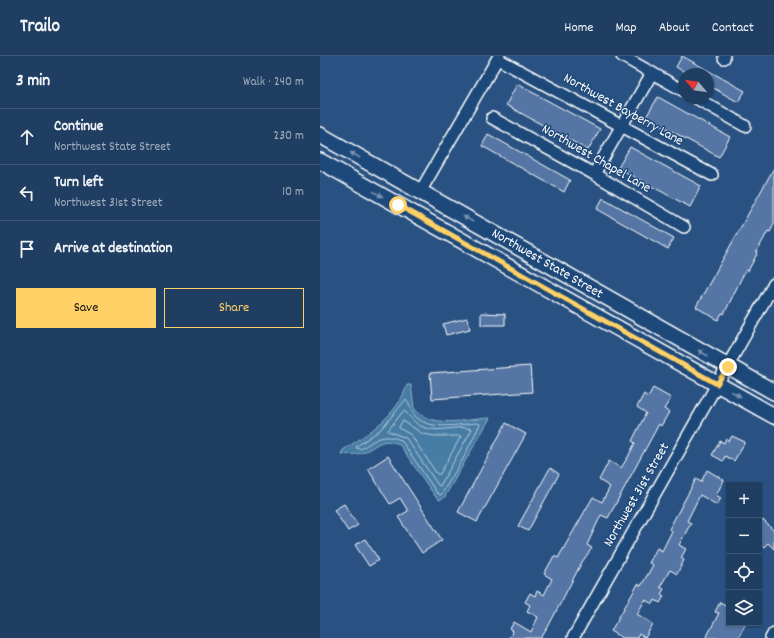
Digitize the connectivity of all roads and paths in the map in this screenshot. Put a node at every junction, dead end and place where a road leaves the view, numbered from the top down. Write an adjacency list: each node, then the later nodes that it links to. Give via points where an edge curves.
1 (622, 56): 3 (street)
2 (498, 57): 7 (street, Northwest Bayberry Lane); 13 (street)
3 (652, 73): 4 (street); 7 (street)
4 (678, 88)
5 (706, 104): 8 (street)
6 (492, 118): 11 (street, Northwest Chapel Lane)
7 (621, 126): 11 (street); 12 (street, Northwest Bayberry Lane)
8 (745, 126)
9 (320, 136): 13 (main road, Northwest State Street, one-way to 9)
10 (320, 161): 17 (main road, Northwest State Street, one-way to 17)
11 (594, 174): 14 (street, Northwest Chapel Lane)
12 (712, 175)
13 (420, 192): 16 (main road, Northwest State Street, one-way to 13)
14 (684, 227)
15 (774, 284): 16 (street, Northwest 31st Street)
16 (728, 367): 17 (street, Northwest 31st Street); 18 (main road, Northwest State Street)
17 (717, 384): 19 (main road, Northwest State Street, one-way to 19); 21 (street, Northwest 31st Street)
18 (774, 392)
19 (774, 416)
20 (774, 633): 22 (street)
21 (573, 638)
22 (771, 638)

